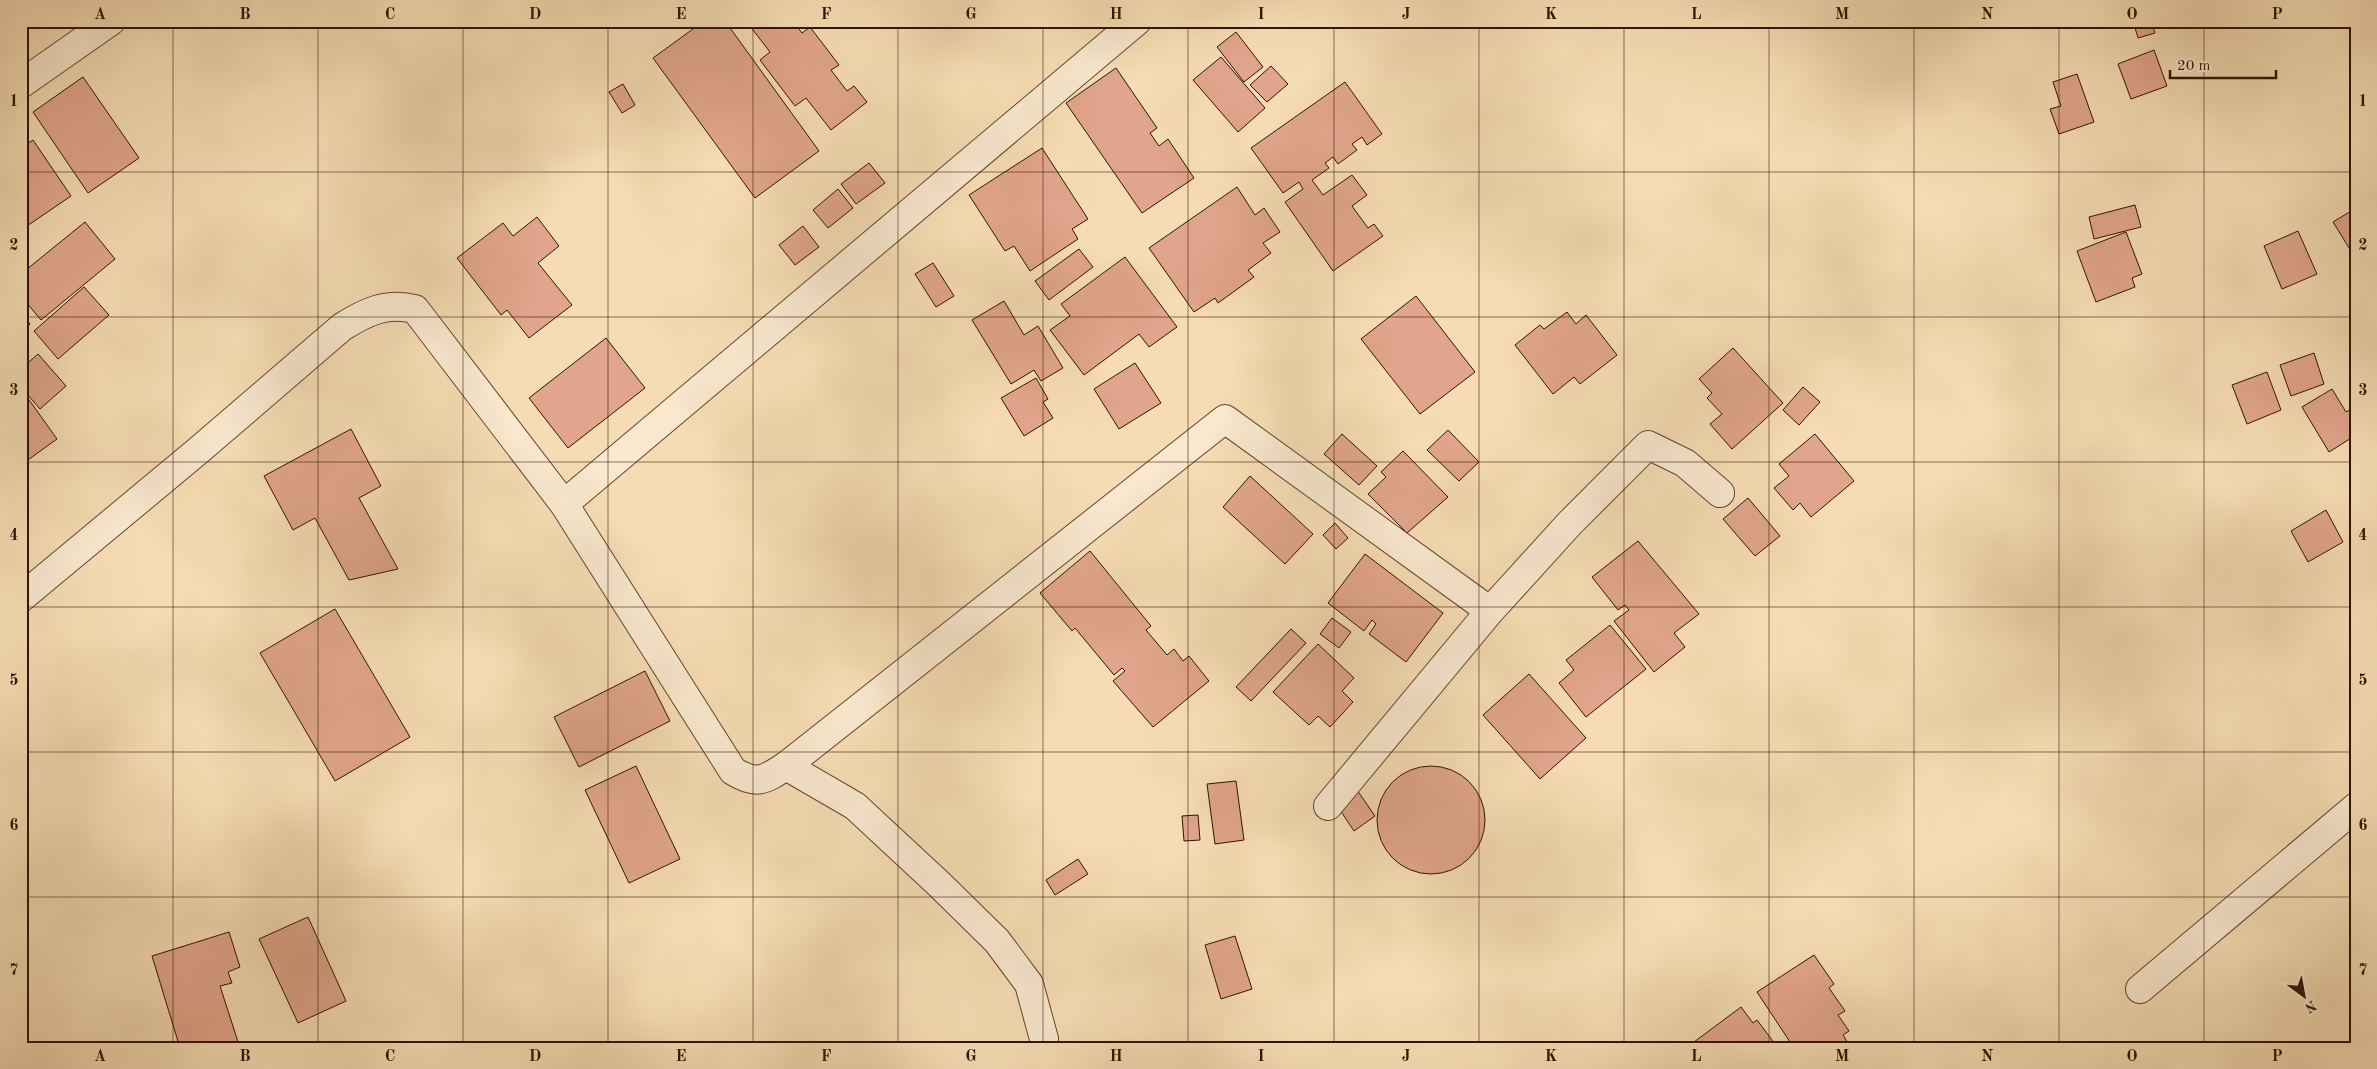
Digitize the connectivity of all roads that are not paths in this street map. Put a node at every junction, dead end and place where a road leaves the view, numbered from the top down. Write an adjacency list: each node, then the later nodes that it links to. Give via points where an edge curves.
1 (111, 21): 3 (street)
2 (1137, 21): 5 (street)
3 (21, 84)
4 (1720, 493): 7 (street, via 1685,463 1648,445)
5 (564, 504): 6 (street, via 415,309 383,307 366,312 342,327); 8 (street, via 732,771 749,780 765,780)
6 (21, 598)
7 (1490, 612): 8 (street, via 1225,419); 9 (street)
8 (786, 766): 12 (street, via 855,806 997,941 1029,984)
9 (1328, 806)
10 (2356, 806): 11 (street)
11 (2140, 989)
12 (1044, 1039)

